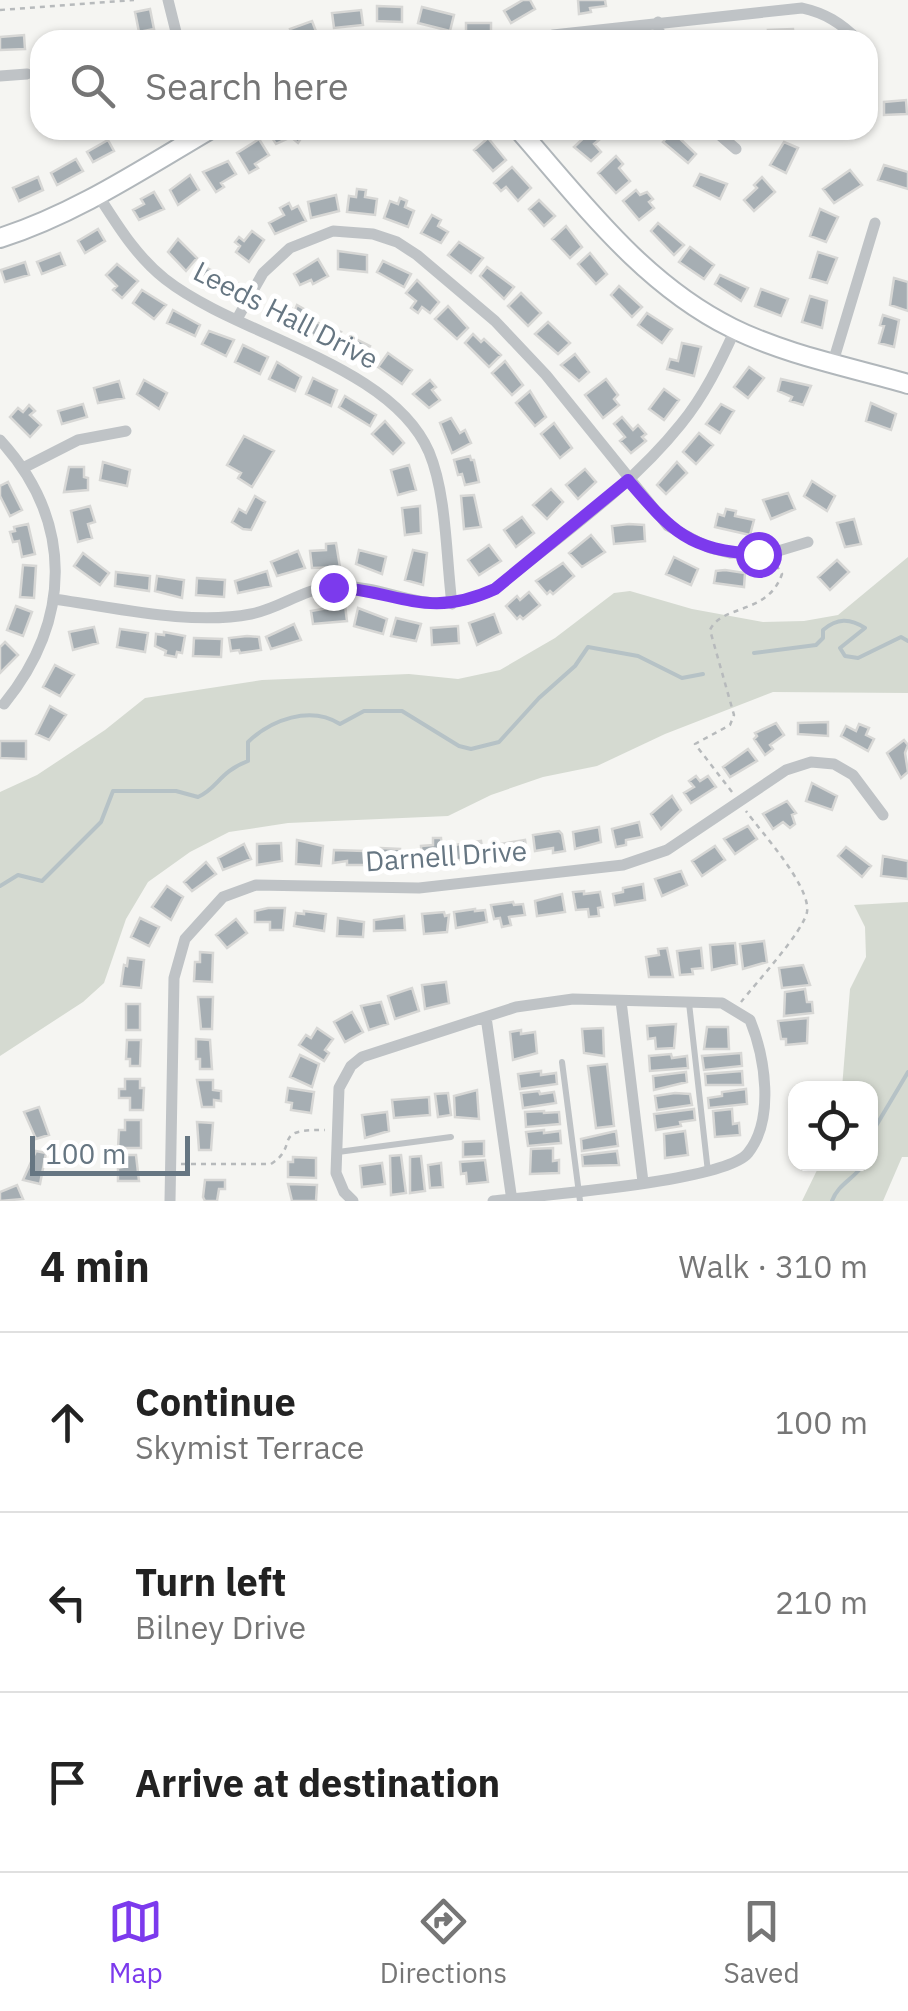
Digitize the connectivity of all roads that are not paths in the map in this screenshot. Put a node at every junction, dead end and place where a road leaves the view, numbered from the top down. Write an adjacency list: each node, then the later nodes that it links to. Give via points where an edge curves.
1 (168, 0): 3 (street)
2 (658, 22): 4 (street); 5 (street); 6 (street, via 802,8)
3 (176, 30)
4 (588, 30)
5 (659, 30)
6 (847, 30)
7 (26, 74): 8 (street)
8 (0, 76)
9 (192, 140): 13 (street)
10 (528, 140): 17 (street, via 646,270)
11 (726, 140): 12 (street)
12 (736, 149)
13 (98, 195): 15 (street); 16 (street, Leeds Hall Drive, via 150,266)
14 (875, 223): 18 (street)
15 (0, 238)
16 (237, 319): 23 (street, via 263,273 290,248 334,232 397,242 495,322); 26 (street, Leeds Hall Drive, via 376,389 412,424 437,476)
17 (736, 330): 18 (street); 23 (street, via 684,421)
18 (833, 362): 19 (street)
19 (908, 384)
20 (126, 431): 22 (street, via 78,440)
21 (0, 440): 22 (street)
22 (25, 467): 25 (street, via 52,536)
23 (628, 480): 24 (street, via 668,526 710,548 758,554); 26 (street, via 495,589)
24 (808, 542)
25 (52, 599): 26 (street, via 211,619 252,614 333,587); 27 (street, via 38,653)
26 (452, 604)
27 (4, 704)
28 (883, 815): 39 (street, Darnell Drive, via 853,775 822,762 786,770 668,850 622,865 419,888 256,885 224,897 186,939 177,960)
29 (621, 1001): 30 (street); 31 (street, via 573,999); 36 (street)
30 (689, 1004): 35 (lane); 35 (street, via 722,1004 750,1020 765,1112 747,1154)
31 (486, 1018): 34 (street, via 350,1066 339,1088); 38 (street)
32 (562, 1062): 37 (lane)
33 (451, 1137): 34 (lane)
34 (337, 1152): 40 (street, via 336,1173)
35 (708, 1173): 36 (street)
36 (643, 1182): 37 (street)
37 (579, 1196): 38 (street)
38 (512, 1200): 41 (street)
39 (170, 1201)
40 (353, 1201)
41 (493, 1201)

